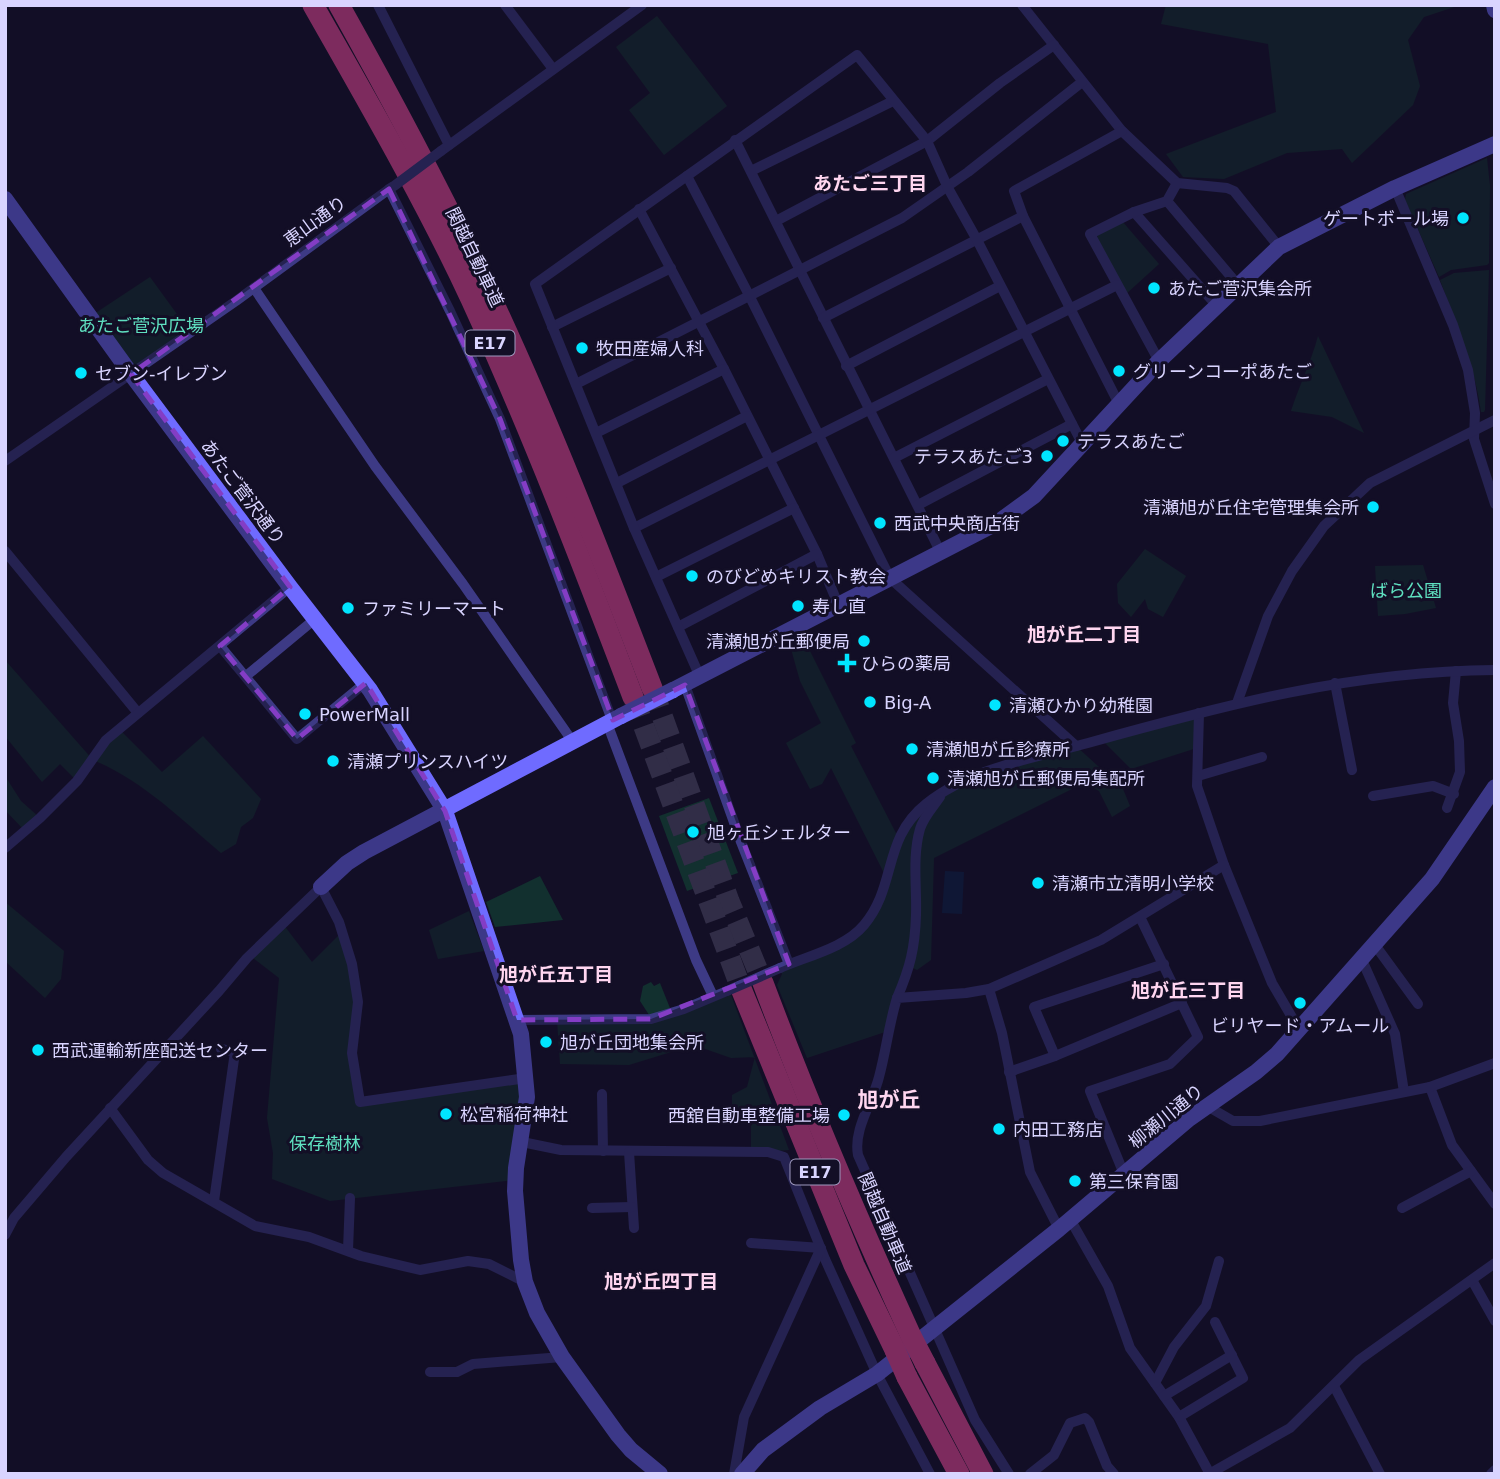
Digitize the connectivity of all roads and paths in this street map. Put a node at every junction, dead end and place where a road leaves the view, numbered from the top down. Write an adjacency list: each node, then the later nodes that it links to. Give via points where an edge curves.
1 (313, 5): 2 (highway, 関越自動車道 / E17, via 424,204 470,298 642,692 584,513 487,288)
2 (339, 5)
3 (378, 5): 15 (street)
4 (505, 5): 8 (street)
5 (642, 5): 8 (street, 恵山通り)
6 (1022, 5): 7 (street)
7 (1054, 45): 9 (street); 13 (street)
8 (553, 69): 15 (street, 恵山通り)
9 (1082, 82): 11 (street); 20 (street)
10 (893, 101): 12 (street, via 857,55); 13 (street); 16 (street)
11 (1122, 131): 18 (street); 26 (street, via 1014,191)
12 (735, 140): 16 (street); 17 (street)
13 (927, 141): 20 (street); 27 (street)
14 (1495, 144): 21 (street)
15 (445, 148): 19 (street, 恵山通り, bridge)
16 (751, 172): 27 (street)
17 (687, 176): 24 (street); 36 (street)
18 (1177, 183): 23 (street); 29 (street, via 1234,191)
19 (391, 188): 35 (street, 恵山通り); 85 (street, via 500,419)
20 (948, 188): 28 (street); 31 (street, via 902,218)
21 (1395, 188): 29 (street); 54 (street, via 1468,370)
22 (5, 199): 46 (street, あたご菅沢通り)
23 (1167, 201): 25 (street); 33 (street)
24 (639, 209): 30 (street); 41 (street, via 534,284)
25 (1133, 212): 32 (street, via 1090,234); 37 (street)
26 (1023, 216): 28 (street); 38 (street)
27 (776, 221): 31 (street)
28 (976, 238): 34 (street); 39 (street)
29 (1279, 247): 33 (street)
30 (671, 268): 40 (street); 41 (street)
31 (801, 270): 36 (street); 39 (street)
32 (1118, 285): 38 (street); 43 (street)
33 (1238, 285): 37 (street)
34 (1000, 286): 42 (street); 44 (street)
35 (254, 288): 46 (street, 恵山通り); 86 (street)
36 (749, 295): 40 (street); 56 (street)
37 (1217, 306): 43 (street)
38 (1070, 310): 42 (street); 49 (street)
39 (823, 318): 44 (street)
40 (700, 321): 45 (street); 48 (street)
41 (552, 327): 48 (street)
42 (1025, 333): 47 (street); 50 (street)
43 (1159, 360): 49 (street)
44 (846, 366): 50 (street)
45 (724, 369): 51 (street); 55 (street)
46 (131, 374): 59 (street, 恵山通り); 71 (street, あたご菅沢通り)
47 (1048, 379): 53 (street); 58 (street)
48 (576, 384): 55 (street)
49 (1119, 404): 57 (street)
50 (869, 410): 56 (street); 58 (street)
51 (747, 416): 60 (street); 61 (street)
52 (1495, 420): 54 (street)
53 (1072, 424): 57 (street); 63 (street)
54 (1474, 430): 62 (street); 82 (street, via 1370,483 1324,526 1292,570 1268,615)
55 (596, 433): 61 (street)
56 (817, 436): 60 (street); 70 (street)
57 (1083, 444): 67 (street, via 1034,496 997,523)
58 (894, 458): 63 (street)
59 (5, 461)
60 (770, 461): 64 (street); 65 (street)
61 (617, 483): 65 (street)
62 (1495, 504)
63 (918, 505): 67 (street)
64 (794, 508): 68 (street); 69 (street)
65 (634, 528): 69 (street)
66 (5, 551): 83 (street)
67 (941, 552): 70 (street)
68 (817, 554): 72 (street); 74 (street)
69 (656, 577): 74 (street)
70 (890, 578): 72 (street); 87 (street)
71 (290, 587): 73 (street, あたご菅沢通り); 75 (street)
72 (838, 604): 81 (street)
73 (315, 619): 78 (street); 79 (street, あたご菅沢通り)
74 (678, 627): 81 (street)
75 (220, 646): 78 (street); 83 (street)
76 (1495, 670): 77 (street)
77 (1456, 671): 80 (street); 95 (street, via 1453,703 1460,772)
78 (246, 676): 79 (street, via 298,739)
79 (365, 683): 98 (street, あたご菅沢通り)
80 (1335, 683): 82 (street); 89 (street)
81 (686, 684): 85 (street, bridge); 106 (street)
82 (1237, 703): 84 (street)
83 (138, 713): 90 (street, via 106,740)
84 (1199, 713): 87 (street); 91 (street)
85 (613, 720): 86 (street); 110 (street, via 696,960)
86 (573, 742): 98 (street)
87 (1076, 746): 94 (street, via 979,774)
88 (1262, 757): 91 (street)
89 (1352, 770)
90 (85, 773): 92 (street); 99 (street)
91 (1198, 776): 100 (street, via 1197,786)
92 (94, 781)
93 (1495, 787): 103 (street, 柳瀬川通り, via 1432,879)
94 (942, 793): 106 (street, via 920,808 898,837 887,879 864,925 849,939); 111 (street, via 921,826 911,967)
95 (1454, 794): 96 (street, via 1433,786); 97 (street)
96 (1373, 796)
97 (1447, 808)
98 (445, 811): 101 (street, via 364,852); 114 (street, あたご菅沢通り)
99 (5, 848)
100 (1224, 865): 102 (street); 115 (street, via 1272,983)
101 (321, 887): 120 (street, via 339,922 352,964 358,1002 352,1053 360,1102); 125 (street, via 247,958)
102 (1140, 917): 105 (street); 108 (street, via 1101,940)
103 (1375, 945): 104 (street, 柳瀬川通り); 113 (street)
104 (1362, 960): 115 (street, 柳瀬川通り); 122 (street, via 1395,1034)
105 (1164, 964): 112 (street); 117 (street, via 1034,1007)
106 (785, 966): 109 (street, bridge)
107 (763, 983): 150 (highway, 関越自動車道 / E17)
108 (989, 989): 111 (street); 119 (street)
109 (735, 991): 110 (street); 150 (highway, 関越自動車道 / E17, via 854,1265)
110 (713, 996): 114 (street, via 651,1019)
111 (897, 998): 149 (street, via 879,1080 856,1148)
112 (1182, 1003): 117 (street); 130 (street, via 1198,1037 1170,1063 1090,1091)
113 (1418, 1004)
114 (517, 1020): 120 (street, あたご菅沢通り)
115 (1300, 1031): 124 (street, 柳瀬川通り, via 1256,1072)
116 (221, 1049): 132 (street, via 235,1052)
117 (1055, 1055): 119 (street)
118 (1495, 1063): 121 (street)
119 (1009, 1072): 137 (street, via 1030,1172)
120 (526, 1078): 126 (street, あたご菅沢通り)
121 (1430, 1087): 122 (street); 129 (street, via 1452,1145)
122 (1404, 1092): 124 (street, via 1260,1121 1233,1121)
123 (602, 1094): 127 (street)
124 (1206, 1106): 130 (street, 柳瀬川通り)
125 (110, 1108): 132 (street, via 148,1160 191,1191); 139 (street, via 33,1195)
126 (522, 1142): 127 (street, via 561,1150); 146 (street, あたご菅沢通り, via 515,1191)
127 (603, 1151): 128 (street)
128 (629, 1152): 134 (street); 141 (street, via 768,1152 784,1157)
129 (1471, 1171): 133 (street); 136 (street)
130 (1124, 1174): 137 (street, 柳瀬川通り)
131 (349, 1198): 142 (street)
132 (214, 1201): 142 (street, via 255,1226)
133 (1495, 1204)
134 (632, 1207): 135 (street); 138 (street)
135 (592, 1208)
136 (1402, 1208)
137 (1065, 1224): 149 (street, 柳瀬川通り); 155 (street, via 1108,1286 1130,1348)
138 (634, 1228)
139 (5, 1235)
140 (751, 1243): 141 (street)
141 (821, 1248): 154 (street); 161 (street, via 744,1417)
142 (348, 1250): 146 (street, via 420,1270 468,1261 489,1264)
143 (1219, 1261): 155 (street, via 1206,1306 1174,1347)
144 (1495, 1263): 145 (street)
145 (1472, 1280): 147 (street); 156 (street, via 1359,1360)
146 (525, 1282): 152 (street, あたご菅沢通り)
147 (1495, 1321)
148 (1215, 1322): 151 (street)
149 (934, 1327): 154 (street, 柳瀬川通り); 166 (street, via 975,1420)
150 (903, 1343): 164 (highway, 関越自動車道 / E17, bridge, via 908,1377); 165 (highway, 関越自動車道 / E17, bridge, via 925,1363)
151 (1232, 1355): 157 (street); 158 (street, via 1244,1378)
152 (562, 1357): 153 (street); 160 (street, あたご菅沢通り, via 618,1435)
153 (430, 1372)
154 (877, 1374): 162 (street, 柳瀬川通り, via 763,1450); 163 (street)
155 (1155, 1383): 157 (street)
156 (1334, 1387): 169 (street, via 1290,1428); 170 (street)
157 (1164, 1396): 158 (street)
158 (1179, 1417): 169 (street)
159 (1495, 1469): 171 (street)
160 (660, 1474)
161 (734, 1474)
162 (742, 1474)
163 (930, 1474)
164 (959, 1474)
165 (983, 1474)
166 (1009, 1474)
167 (1030, 1474): 168 (street, via 1054,1455 1070,1423 1085,1418)
168 (1114, 1474)
169 (1209, 1474)
170 (1380, 1474)
171 (1491, 1474)

